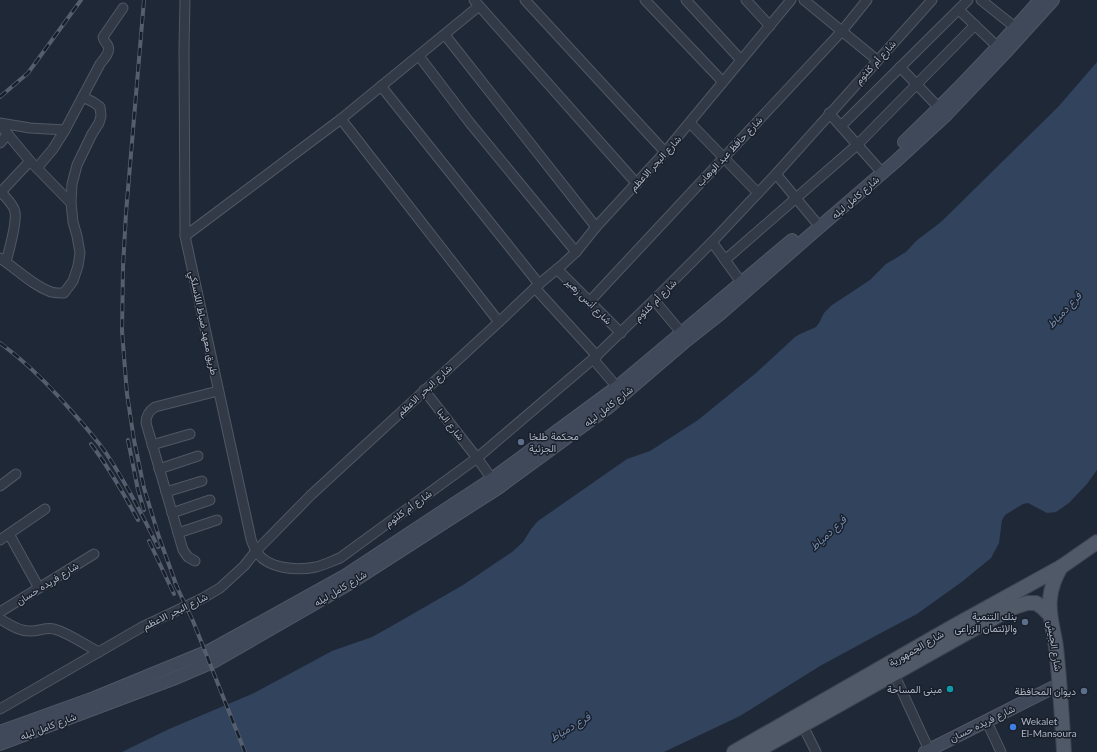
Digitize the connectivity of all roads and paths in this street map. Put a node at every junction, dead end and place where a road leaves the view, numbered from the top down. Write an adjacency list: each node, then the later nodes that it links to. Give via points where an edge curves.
1 (185, 0): 54 (street, طريق معهد ضباط اللاسلكي)
2 (525, 0): 41 (street)
3 (645, 0): 27 (street)
4 (686, 0): 24 (street)
5 (746, 0): 18 (street)
6 (791, 0): 18 (street, شارع البحر الاعظم)
7 (804, 0): 20 (street)
8 (867, 0): 20 (street, شارع حافظ عبد الوهاب)
9 (932, 0): 25 (street, شارع أم كلثوم)
10 (968, 0): 16 (street)
11 (1040, 0): 19 (street, شارع كامل ليله)
12 (1053, 0): 22 (street, شارع كامل ليله)
13 (983, 1): 19 (street)
14 (476, 3): 21 (street); 47 (street)
15 (123, 8): 30 (street, via 103,37 108,52)
16 (959, 10): 17 (street); 26 (street)
17 (975, 25): 22 (street); 28 (street)
18 (770, 26): 24 (street, شارع البحر الاعظم)
19 (1016, 28): 22 (street, شارع كامل ليله)
20 (842, 31): 25 (street); 42 (street, شارع حافظ عبد الوهاب)
21 (445, 35): 23 (street); 53 (street)
22 (1001, 50): 31 (street, شارع كامل ليله)
23 (419, 56): 29 (street); 56 (street, via 470,123)
24 (741, 60): 27 (street, شارع البحر الاعظم)
25 (877, 60): 32 (street, شارع أم كلثوم)
26 (900, 67): 28 (street); 36 (street)
27 (723, 82): 34 (street, شارع البحر الاعظم)
28 (916, 84): 31 (street); 40 (street)
29 (381, 86): 33 (street); 61 (street)
30 (83, 97): 37 (street); 51 (street, via 100,107 101,116 76,166)
31 (942, 112): 45 (street, شارع كامل ليله); 52 (street, شارع كامل ليله, via 895,162)
32 (829, 114): 36 (street); 46 (street, شارع أم كلثوم)
33 (341, 119): 54 (street); 64 (street)
34 (690, 123): 41 (street, شارع البحر الاعظم); 42 (street)
35 (0, 124): 37 (street); 38 (street)
36 (841, 126): 40 (street)
37 (65, 130): 44 (street)
38 (8, 134): 39 (street); 43 (street)
39 (0, 143)
40 (857, 145): 45 (street); 50 (street)
41 (665, 152): 47 (street, شارع البحر الاعظم)
42 (724, 157): 49 (street); 63 (street, شارع حافظ عبد الوهاب)
43 (30, 160): 44 (street); 48 (street)
44 (37, 168): 51 (street)
45 (878, 168): 52 (street, شارع كامل ليله)
46 (776, 174): 49 (street, شارع أم كلثوم); 50 (street)
47 (637, 184): 53 (street, شارع البحر الاعظم)
48 (0, 192): 57 (street, via 15,212 15,225)
49 (758, 193): 55 (street, شارع أم كلثوم)
50 (796, 198): 52 (street); 58 (street)
51 (71, 203): 57 (street, via 80,253 73,281 64,293 42,287)
52 (817, 224): 60 (street, شارع كامل ليله); 66 (street, شارع كامل ليله, via 720,314)
53 (596, 227): 56 (street, شارع البحر الاعظم)
54 (185, 236): 70 (street, طريق معهد ضباط اللاسلكي)
55 (712, 242): 58 (street); 62 (street, شارع أم كلثوم)
56 (576, 252): 59 (street, شارع البحر الاعظم)
57 (3, 260)
58 (725, 260): 60 (street)
59 (557, 269): 61 (street, شارع البحر الاعظم); 63 (street, شارع أنس زهير)
60 (741, 282): 66 (street, شارع كامل ليله)
61 (537, 286): 64 (street, شارع البحر الاعظم); 67 (street)
62 (654, 300): 65 (street, شارع أم كلثوم); 66 (street)
63 (590, 301): 65 (street, شارع أنس زهير)
64 (499, 322): 69 (street, شارع البحر الاعظم)
65 (621, 333): 67 (street, شارع أم كلثوم)
66 (685, 336): 68 (street, شارع كامل ليله); 78 (street, شارع كامل ليله, via 610,406)
67 (595, 357): 68 (street); 74 (street, شارع أم كلثوم)
68 (617, 387): 78 (street, شارع كامل ليله)
69 (424, 390): 74 (street, شارع البنا); 89 (street, شارع البحر الاعظم, via 311,495)
70 (218, 391): 72 (street, via 151,410 146,423); 89 (street, طريق معهد ضباط اللاسلكي, via 251,539)
71 (190, 434): 72 (street)
72 (152, 445): 75 (street)
73 (198, 456): 75 (street)
74 (477, 458): 78 (street, شارع البنا); 89 (street, شارع أم كلثوم, via 340,558 316,567 280,567 267,562)
75 (159, 469): 80 (street)
76 (16, 474): 79 (street)
77 (202, 481): 80 (street)
78 (495, 484): 103 (street, شارع كامل ليله, via 343,577 211,650 94,698); 104 (street, شارع كامل ليله, via 347,585 215,661)
79 (0, 486)
80 (166, 492): 83 (street)
81 (210, 500): 83 (street)
82 (45, 509): 86 (street)
83 (172, 513): 85 (street)
84 (216, 520): 85 (street)
85 (178, 533): 91 (street, via 183,550)
86 (8, 534): 87 (street); 93 (street)
87 (0, 540)
88 (1097, 542): 92 (main road, شارع الجمهورية)
89 (256, 551): 97 (street, شارع البحر الاعظم, via 220,588)
90 (94, 554): 93 (street, شارع فريده حسان)
91 (195, 562)
92 (1061, 567): 95 (main road, شارع الجيش, via 1052,585); 106 (main road, شارع الجمهورية)
93 (39, 588): 94 (street, شارع فريده حسان)
94 (0, 612)
95 (1050, 615): 98 (main road, شارع الجمهورية, via 1036,603 1012,608); 99 (main road, شارع الجيش)
96 (0, 619): 97 (street, via 30,632 54,629)
97 (99, 652): 100 (street, شارع البحر الاعظم)
98 (894, 674): 102 (main road, شارع الجمهورية); 105 (street)
99 (1060, 684): 101 (street, شارع فريده حسان); 110 (main road, شارع الجيش)
100 (0, 709)
101 (986, 722): 105 (street, شارع فريده حسان); 109 (street)
102 (803, 726): 107 (main road, شارع الجمهورية); 108 (street)
103 (0, 732)
104 (0, 744)
105 (928, 751)
106 (734, 752)
107 (755, 752)
108 (816, 752)
109 (1001, 752)
110 (1064, 752)

